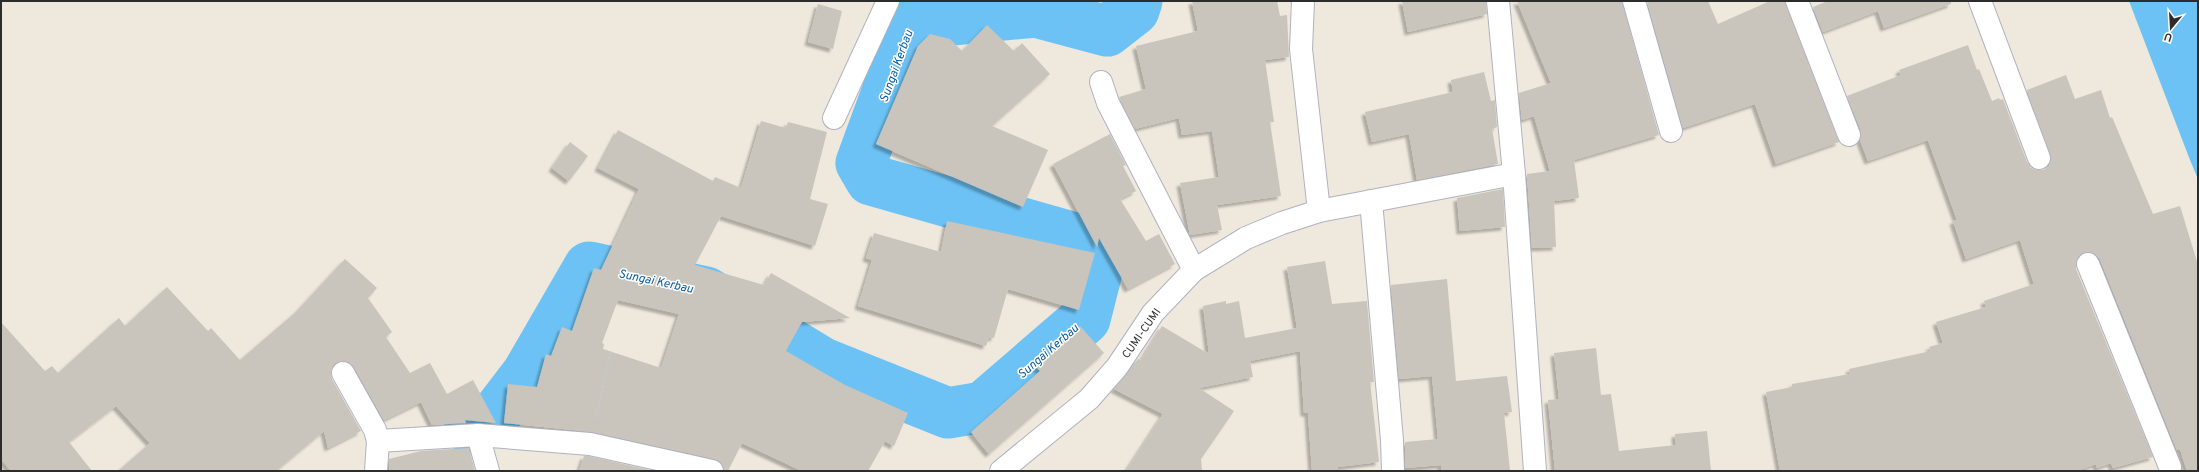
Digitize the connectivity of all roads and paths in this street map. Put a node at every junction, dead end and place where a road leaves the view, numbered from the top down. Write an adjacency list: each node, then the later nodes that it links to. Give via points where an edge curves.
1 (888, 1): 8 (street)
2 (1303, 1): 14 (street, via 1301,49)
3 (1498, 1): 12 (street)
4 (1634, 1): 9 (street)
5 (1797, 1): 10 (street)
6 (1980, 1): 11 (street)
7 (1101, 82): 16 (street, via 1108,103)
8 (834, 118)
9 (1670, 131)
10 (1849, 135)
11 (2039, 158)
12 (1514, 174): 13 (street, CUMI-CUMI); 28 (street)
13 (1371, 201): 14 (street, CUMI-CUMI); 27 (street)
14 (1319, 211): 16 (street, CUMI-CUMI, via 1246,238)
15 (2088, 264): 22 (street)
16 (1194, 270): 26 (street, CUMI-CUMI, via 1153,313 1117,367 1089,399)
17 (611, 351): 21 (path)
18 (343, 373): 20 (street, via 375,430)
19 (478, 435): 20 (street); 21 (street); 24 (street)
20 (378, 441): 23 (street)
21 (590, 444): 25 (street)
22 (2165, 470)
23 (376, 471)
24 (488, 471)
25 (712, 471)
26 (1001, 471)
27 (1393, 471)
28 (1535, 471)

